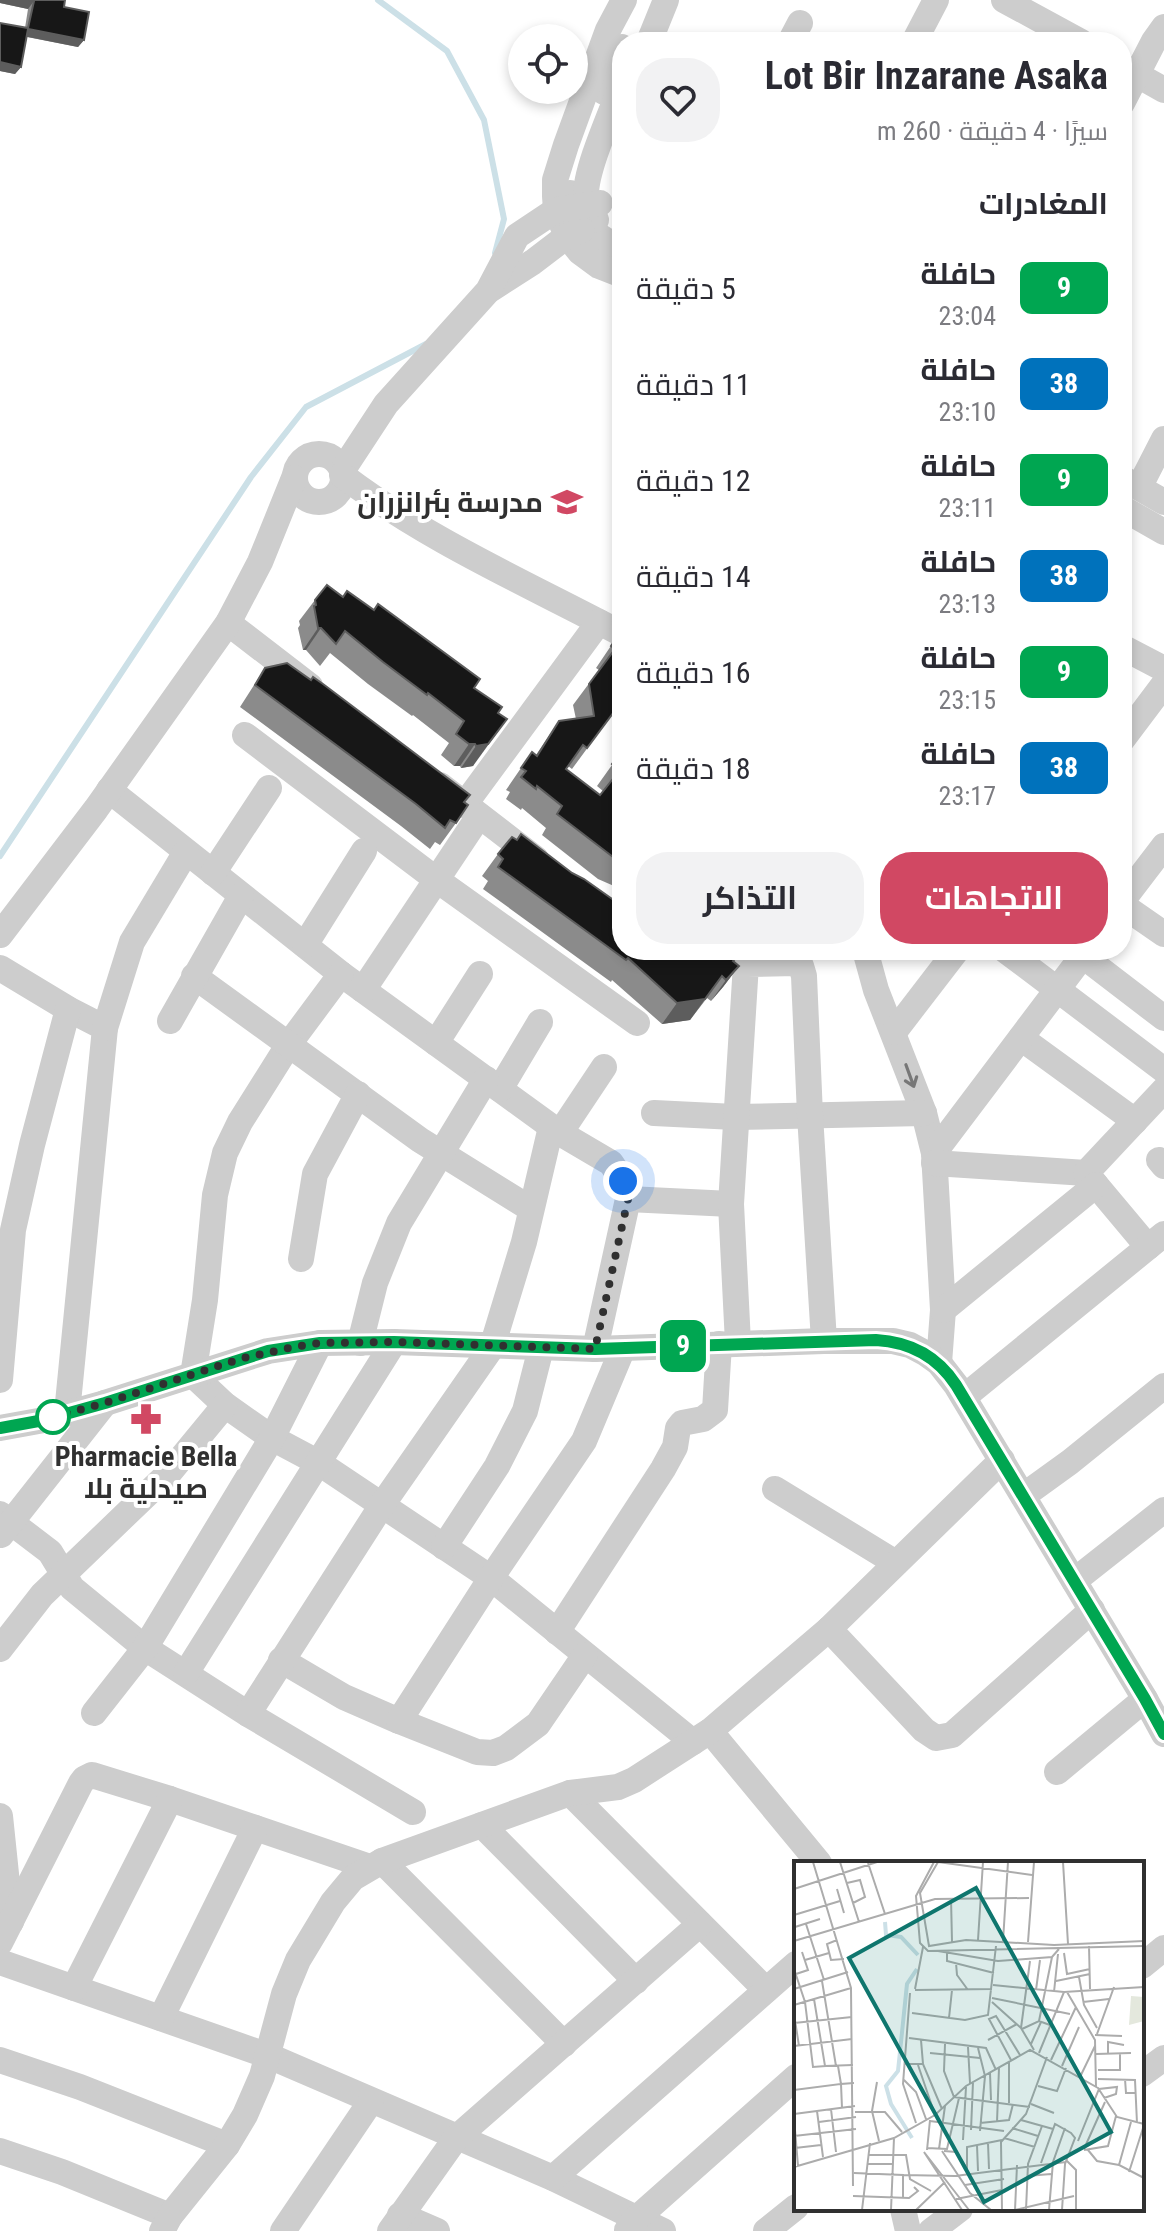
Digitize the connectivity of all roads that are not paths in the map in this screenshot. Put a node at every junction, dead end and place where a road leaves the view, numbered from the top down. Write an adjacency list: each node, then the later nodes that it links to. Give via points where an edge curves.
1 (654, 0): 8 (street)
2 (666, 0): 9 (street)
3 (936, 0): 10 (street)
4 (1004, 0): 11 (street)
5 (624, 2): 7 (street); 18 (street, via 608,30 555,180)
6 (1164, 27): 12 (street)
7 (623, 32)
8 (642, 32)
9 (653, 32)
10 (919, 32)
11 (1063, 32)
12 (1132, 68)
13 (612, 72): 18 (street, via 577,161 570,195)
14 (1132, 72): 15 (street)
15 (1164, 90)
16 (612, 111): 18 (street, via 590,169)
17 (612, 138): 18 (street)
18 (589, 218): 19 (street); 20 (street); 21 (street, via 580,252); 22 (street, via 517,236 488,291)
19 (612, 237)
20 (612, 240)
21 (612, 271)
22 (386, 404): 24 (street); 27 (street)
23 (1164, 439): 25 (street)
24 (313, 455): 26 (street, via 300,463); 27 (street, via 337,463)
25 (1135, 477): 28 (street); 29 (street)
26 (294, 478): 27 (street, via 307,499); 32 (street)
27 (333, 487): 32 (street); 34 (street, via 411,522)
28 (1164, 502)
29 (1164, 508)
30 (1132, 514): 31 (street)
31 (1164, 532)
32 (260, 562): 33 (street)
33 (228, 623): 38 (street); 43 (street)
34 (610, 628): 44 (street)
35 (1132, 652): 36 (street)
36 (1164, 669)
37 (1164, 684): 39 (street)
38 (327, 699)
39 (1132, 727)
40 (245, 735): 50 (street)
41 (415, 766): 44 (street)
42 (269, 788): 48 (street)
43 (109, 790): 47 (street); 55 (street)
44 (472, 810): 49 (street); 50 (street)
45 (1164, 846): 51 (street)
46 (364, 851): 56 (street)
47 (186, 852): 48 (street); 75 (street, via 132,942)
48 (213, 873): 52 (street)
49 (554, 873)
50 (437, 880): 69 (street); 74 (street)
51 (1132, 889)
52 (241, 896): 56 (street); 67 (street)
53 (1132, 910): 54 (street)
54 (1164, 934)
55 (0, 935)
56 (305, 945): 65 (street)
57 (748, 960): 88 (street)
58 (772, 960): 87 (street, via 796,963 804,976)
59 (868, 960): 76 (street)
60 (949, 960): 76 (street)
61 (1019, 960): 68 (street)
62 (1080, 960): 68 (street)
63 (1094, 960): 71 (street)
64 (0, 968): 70 (street)
65 (341, 974): 69 (street); 79 (street)
66 (480, 974): 78 (street)
67 (194, 976): 72 (street); 79 (street)
68 (1058, 989): 77 (street); 81 (street)
69 (363, 990): 78 (street)
70 (68, 1009): 75 (street); 111 (street, via 13,1230)
71 (1164, 1018)
72 (170, 1021)
73 (540, 1022): 82 (street)
74 (637, 1023)
75 (105, 1028): 116 (street)
76 (894, 1032): 86 (street, one-way to 86)
77 (1021, 1038): 89 (street); 92 (street)
78 (436, 1043): 82 (street)
79 (289, 1044): 84 (street); 110 (street, via 225,1153)
80 (604, 1067): 90 (street)
81 (1164, 1070)
82 (493, 1084): 90 (street); 91 (street)
83 (1164, 1090): 89 (street)
84 (358, 1094): 91 (street); 98 (street, via 315,1174)
85 (654, 1113): 88 (street)
86 (924, 1113): 87 (street); 92 (street)
87 (810, 1115): 88 (street); 100 (street)
88 (735, 1117): 95 (street)
89 (1135, 1121): 93 (street)
90 (556, 1130): 94 (street, via 611,1163); 96 (street)
91 (440, 1154): 96 (street); 103 (street, via 386,1253)
92 (934, 1158): 93 (street); 99 (street)
93 (1091, 1179): 97 (street); 99 (street)
94 (628, 1199): 95 (street); 108 (street)
95 (731, 1204): 104 (street)
96 (531, 1209): 105 (street)
97 (1156, 1241): 113 (street)
98 (301, 1259)
99 (943, 1310): 109 (street)
100 (824, 1341): 104 (street); 109 (street, via 893,1341)
101 (394, 1342): 103 (street); 105 (street); 120 (street)
102 (320, 1343): 103 (street); 110 (street, via 268,1351); 118 (street)
103 (360, 1343)
104 (729, 1344): 107 (street); 133 (street, via 715,1410 678,1428 663,1469)
105 (492, 1347): 106 (street); 123 (street)
106 (541, 1348): 108 (street); 126 (street, via 525,1411 497,1466)
107 (623, 1348): 108 (street); 129 (street, via 584,1441)
108 (595, 1349)
109 (939, 1363): 113 (street)
110 (193, 1375): 114 (street); 115 (street)
111 (0, 1380)
112 (1164, 1386): 122 (street)
113 (964, 1397): 119 (street)
114 (105, 1403): 116 (street); 125 (street)
115 (225, 1405): 118 (street); 128 (street, via 169,1473)
116 (67, 1413): 117 (street)
117 (0, 1428)
118 (272, 1438): 120 (street); 134 (street)
119 (1002, 1460): 122 (street); 127 (street)
120 (319, 1463): 123 (street); 138 (street)
121 (775, 1489): 127 (street)
122 (1023, 1496): 130 (street)
123 (382, 1505): 126 (street); 137 (street)
124 (1164, 1511): 130 (street)
125 (4, 1525): 128 (street, via 50,1552)
126 (444, 1547): 129 (street)
127 (896, 1563): 132 (street)
128 (63, 1574): 134 (street, via 72,1588); 135 (street)
129 (491, 1578): 133 (street); 142 (street)
130 (1074, 1581): 131 (street)
131 (1092, 1610): 132 (street, via 952,1735 936,1738); 139 (street)
132 (829, 1629): 144 (street)
133 (557, 1632): 136 (street)
134 (145, 1648): 138 (street); 140 (street)
135 (0, 1649)
136 (585, 1655): 142 (street, via 538,1724 493,1753 477,1752); 144 (street)
137 (281, 1660): 141 (street); 142 (street)
138 (186, 1673): 141 (street)
139 (1145, 1699): 143 (street); 145 (street)
140 (94, 1713)
141 (248, 1714): 148 (street)
142 (399, 1721)
143 (1162, 1726)
144 (702, 1736): 146 (street, via 618,1787); 152 (street)
145 (1057, 1772)
146 (570, 1793): 150 (street); 154 (street)
147 (170, 1799): 151 (street); 155 (street, via 97,1776 84,1779); 161 (street)
148 (413, 1812)
149 (0, 1816): 155 (street)
150 (482, 1825): 153 (street); 160 (street)
151 (255, 1828): 153 (street); 163 (street)
152 (817, 1861)
153 (376, 1864): 164 (street); 165 (street, via 353,1878 305,1946 284,1994)
154 (700, 1924): 160 (street); 162 (street)
155 (5, 1933)
156 (1164, 1948): 158 (street)
157 (0, 1962): 161 (street)
158 (1144, 1964)
159 (794, 1966): 162 (street)
160 (636, 1981): 164 (street)
161 (74, 1988): 163 (street)
162 (766, 1990): 174 (street)
163 (161, 2018): 165 (street)
164 (564, 2044): 171 (street)
165 (269, 2056): 170 (street); 172 (street)
166 (1164, 2058): 168 (street)
167 (0, 2060): 172 (street)
168 (1144, 2073)
169 (794, 2079): 180 (street)
170 (371, 2101): 171 (street); 181 (street)
171 (456, 2138): 174 (street); 179 (street)
172 (227, 2145): 178 (street)
173 (0, 2151): 178 (street, via 62,2172)
174 (553, 2178): 180 (street)
175 (794, 2209): 184 (street)
176 (903, 2211): 185 (street)
177 (957, 2211): 186 (street)
178 (166, 2223)
179 (395, 2223): 182 (street)
180 (632, 2224): 183 (street)
181 (283, 2231)
182 (437, 2231)
183 (663, 2231)
184 (766, 2231)
185 (908, 2231)
186 (931, 2231)

